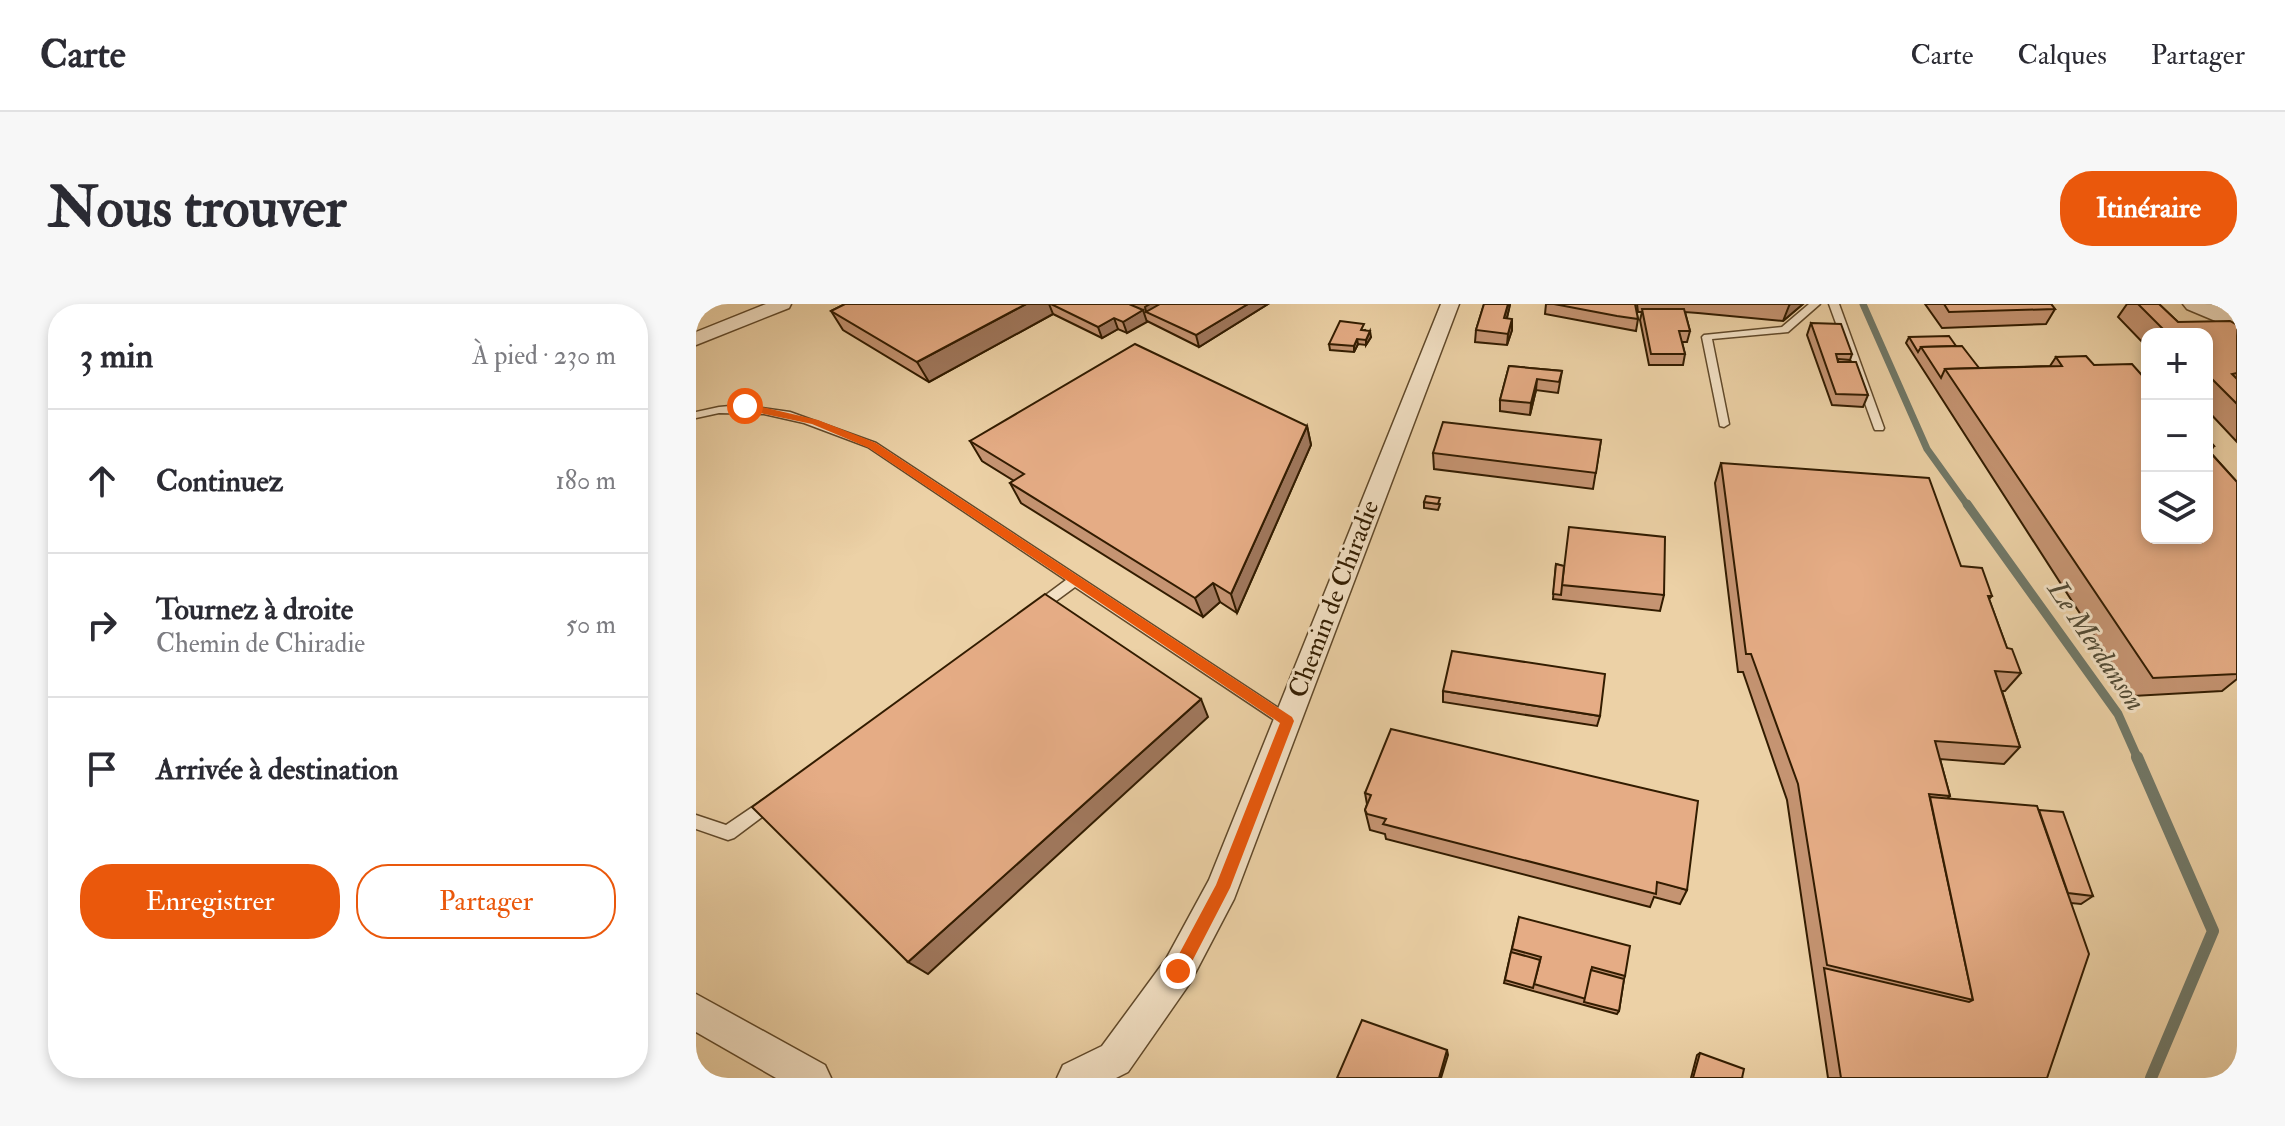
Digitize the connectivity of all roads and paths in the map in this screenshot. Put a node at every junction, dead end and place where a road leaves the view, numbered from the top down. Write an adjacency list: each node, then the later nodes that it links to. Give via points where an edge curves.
1 (782, 304): 7 (street)
2 (1450, 304): 13 (street, Chemin de Chiradie)
3 (1815, 304): 9 (lane, via 1785,330 1707,337)
4 (1834, 304): 10 (lane)
5 (2195, 304): 6 (street)
6 (2237, 323)
7 (696, 339)
8 (696, 415): 11 (lane, via 745,406 815,422 872,445)
9 (1724, 424)
10 (1879, 428)
11 (1074, 581): 12 (lane); 13 (lane)
12 (1023, 619)
13 (1287, 721): 18 (street, Chemin de Chiradie, via 1222,888 1178,971 1115,1059)
14 (792, 786): 15 (lane, via 728,833)
15 (696, 822)
16 (696, 1012): 17 (street)
17 (812, 1078)
18 (1076, 1078)

